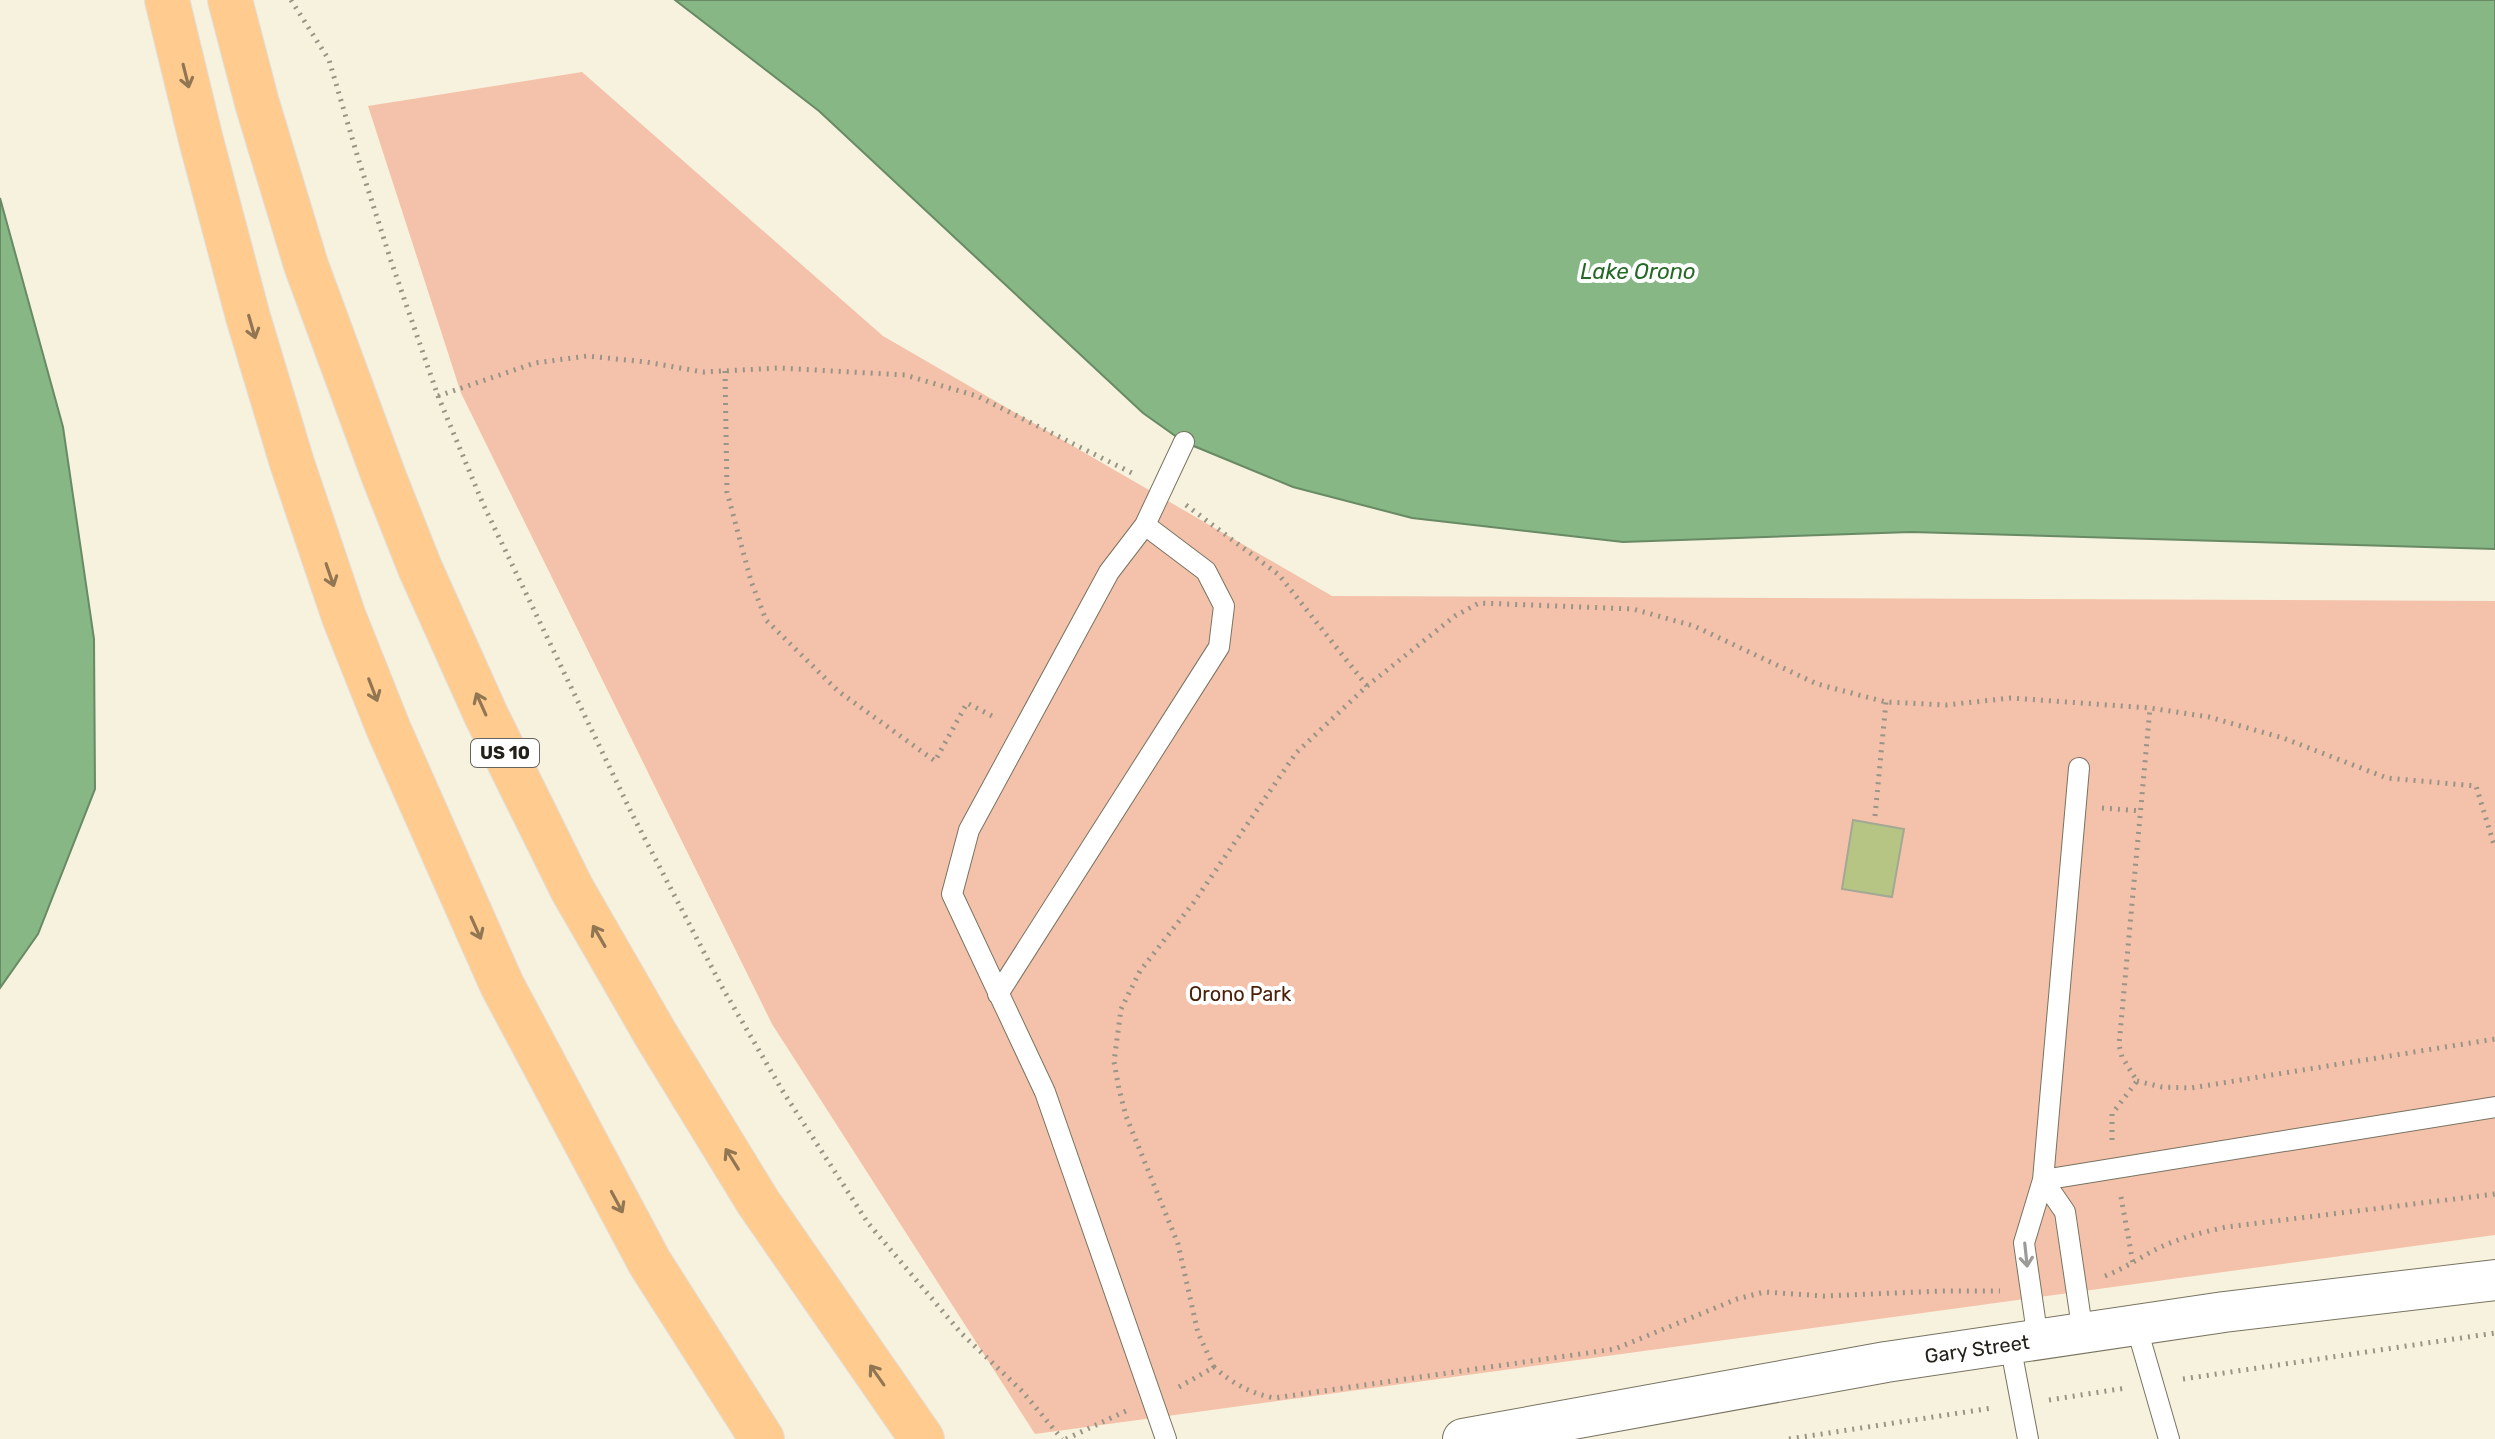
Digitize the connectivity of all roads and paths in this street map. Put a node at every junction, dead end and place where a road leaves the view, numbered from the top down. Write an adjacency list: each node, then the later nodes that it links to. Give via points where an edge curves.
1 (167, 0): 35 (highway, one-way to 35, via 248,317 292,463 389,730 509,999 650,1263)
2 (230, 0): 36 (highway, US 10, one-way to 2, via 758,1202 656,1035 572,889 486,715 405,529 306,265)
3 (291, 0): 5 (path, via 329,60)
4 (725, 371): 5 (path, via 587,356 535,363); 7 (path, via 779,368 905,375 977,396); 12 (path, via 727,492 766,620 838,691 935,761)
5 (438, 396): 37 (path, via 483,504 632,814 782,1090 868,1223 961,1333)
6 (1184, 442): 9 (lane)
7 (1147, 482)
8 (1181, 502): 10 (path, via 1279,575)
9 (1145, 525): 17 (lane, via 1109,572 969,830 952,894); 17 (lane, via 1206,571 1224,606 1219,647)
10 (1367, 686): 11 (path, via 1479,603 1633,609 1694,626 1817,684); 32 (path, via 1296,753 1140,971 1121,1009 1114,1062 1126,1116 1178,1244 1198,1333)
11 (1886, 702): 13 (path, via 1946,705 2011,698); 15 (path)
12 (967, 703)
13 (2150, 708): 16 (path, via 2268,734 2387,778 2476,786); 19 (path, via 2119,1045)
14 (2079, 768): 22 (lane)
15 (1875, 816)
16 (2495, 848)
17 (998, 994): 38 (lane, via 1045,1092)
18 (2495, 1039): 19 (path, via 2191,1088)
19 (2137, 1081): 21 (path, via 2112,1114)
20 (2495, 1107): 22 (lane)
21 (2111, 1138)
22 (2043, 1180): 30 (lane, via 2065,1212); 31 (lane, one-way to 31, via 2024,1243)
23 (2120, 1192): 25 (path)
24 (2495, 1194): 25 (path, via 2226,1227 2162,1247)
25 (2133, 1263): 26 (path)
26 (2098, 1279)
27 (2495, 1280): 29 (street, Gary Street)
28 (2005, 1292): 32 (path, via 1764,1292 1615,1349 1274,1398 1254,1394)
29 (2136, 1325): 30 (street, Gary Street); 41 (lane)
30 (2083, 1334): 31 (street, Gary Street)
31 (2024, 1342): 39 (street, Gary Street); 40 (lane)
32 (1214, 1367): 33 (path)
33 (1191, 1382)
34 (1125, 1411): 37 (path)
35 (762, 1439)
36 (922, 1439)
37 (1064, 1439)
38 (1166, 1439)
39 (1463, 1439)
40 (2028, 1439)
41 (2169, 1439)

